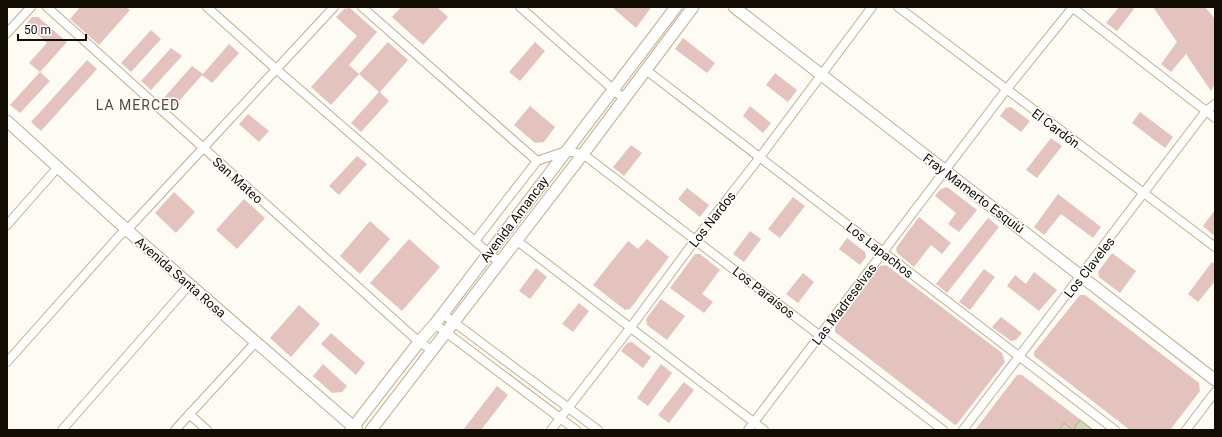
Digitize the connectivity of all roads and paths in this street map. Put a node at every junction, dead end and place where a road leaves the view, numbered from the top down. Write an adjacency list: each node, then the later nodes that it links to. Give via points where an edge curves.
1 (31, 7): 13 (street)
2 (48, 7): 24 (street, San Mateo)
3 (207, 7): 14 (street)
4 (334, 7): 14 (street)
5 (362, 7): 28 (street)
6 (520, 7): 17 (street)
7 (676, 7): 12 (street); 17 (street, Avenida Amancay)
8 (734, 7): 16 (street, Fray Mamerto Esquiú)
9 (872, 7): 16 (street, Los Nardos)
10 (898, 7): 18 (street, El Cardón)
11 (1072, 7): 18 (street, Las Madreselvas); 21 (street)
12 (690, 11): 15 (street, Avenida Amancay)
13 (7, 33)
14 (276, 69): 24 (street); 36 (street)
15 (646, 70): 19 (street, Avenida Amancay); 27 (street, Los Lapachos)
16 (821, 75): 27 (street, Los Nardos); 30 (street, Fray Mamerto Esquiú)
17 (612, 89): 19 (street); 25 (street, Avenida Amancay)
18 (1006, 90): 30 (street, Las Madreselvas); 31 (street, El Cardón)
19 (624, 99): 26 (street, Avenida Amancay)
20 (1215, 104): 21 (street, Los Claveles)
21 (1206, 111): 22 (street); 31 (street, Los Claveles)
22 (1215, 118)
23 (7, 121): 29 (street, Avenida Santa Rosa)
24 (202, 148): 33 (street); 49 (street, San Mateo)
25 (566, 151): 26 (street); 28 (street); 39 (street, Avenida Amancay)
26 (583, 154): 34 (street, Los Paraísos); 35 (street, Avenida Amancay)
27 (760, 157): 34 (street, Los Nardos); 38 (street, Los Lapachos)
28 (538, 161): 36 (street)
29 (58, 167): 32 (street); 33 (street, Avenida Santa Rosa)
30 (944, 171): 38 (street, Las Madreselvas); 41 (street, Fray Mamerto Esquiú)
31 (1144, 195): 37 (street, El Cardón); 41 (street, Los Claveles)
32 (7, 225)
33 (128, 230): 42 (street, Avenida Santa Rosa); 53 (street, via 120,235)
34 (696, 239): 46 (street, Los Nardos); 48 (street, Los Paraísos)
35 (516, 240): 40 (street, Avenida Amancay); 46 (street)
36 (475, 241): 39 (street)
37 (1215, 247)
38 (883, 252): 48 (street, Las Madreselvas); 52 (street, Los Lapachos)
39 (488, 253): 40 (street); 43 (street, Avenida Amancay)
40 (499, 262): 44 (street, Avenida Amancay)
41 (1082, 276): 52 (street, Los Claveles); 54 (street, Fray Mamerto Esquiú)
42 (190, 284): 50 (street, Avenida Santa Rosa); 61 (street)
43 (443, 314): 44 (street); 45 (street, Avenida Amancay)
44 (454, 321): 47 (street, Avenida Amancay); 56 (street)
45 (435, 324): 47 (street); 49 (street, Avenida Amancay)
46 (631, 327): 56 (street, Los Nardos); 59 (street)
47 (446, 332): 51 (street, Avenida Amancay); 58 (street)
48 (821, 336): 59 (street, Las Madreselvas); 70 (street, Los Paraísos)
49 (419, 342): 51 (street, San Mateo); 60 (street, Avenida Amancay)
50 (255, 343): 57 (street); 60 (street, Avenida Santa Rosa)
51 (432, 350): 64 (street, Avenida Amancay)
52 (1019, 356): 71 (street, Los Claveles); 72 (street, Los Lapachos)
53 (7, 362)
54 (1215, 380)
55 (1215, 392): 73 (street)
56 (567, 408): 58 (street, Los Nardos); 67 (street)
57 (189, 414): 62 (street); 63 (street)
58 (560, 418): 65 (street, Los Nardos); 66 (street)
59 (754, 422): 68 (street, Las Madreselvas); 69 (street)
60 (354, 429)
61 (62, 430)
62 (175, 430)
63 (207, 430)
64 (371, 430)
65 (551, 430)
66 (576, 430)
67 (598, 430)
68 (748, 430)
69 (764, 430)
70 (943, 430)
71 (963, 430)
72 (1115, 430)
73 (1186, 430)

